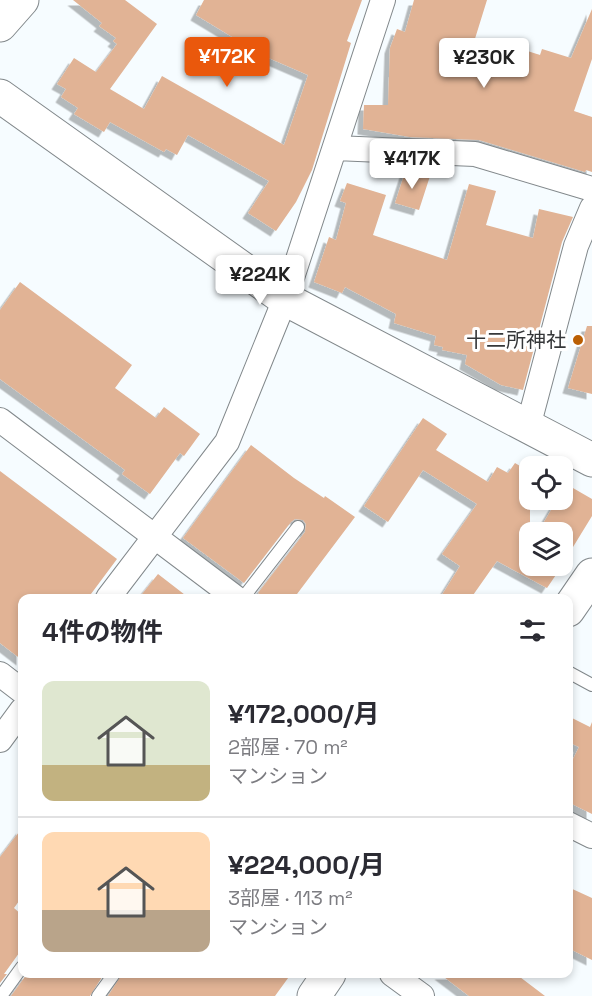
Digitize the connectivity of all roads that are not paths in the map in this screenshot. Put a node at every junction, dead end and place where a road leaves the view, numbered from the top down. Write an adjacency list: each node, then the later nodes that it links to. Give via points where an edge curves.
1 (22, 0): 3 (street)
2 (383, 0): 5 (street)
3 (0, 25)
4 (0, 96): 9 (street)
5 (335, 148): 6 (street, via 475,154); 9 (street)
6 (592, 189)
7 (592, 208): 8 (street)
8 (584, 251): 11 (street)
9 (285, 299): 11 (street); 14 (street, via 227,442)
10 (0, 420): 14 (street)
11 (528, 427): 12 (street)
12 (592, 460)
13 (298, 527): 18 (lane)
14 (155, 537): 16 (street); 17 (street)
15 (592, 575): 19 (street)
16 (111, 594)
17 (231, 594)
18 (246, 594)
19 (573, 603)
20 (0, 674): 23 (street)
21 (573, 675): 22 (lane)
22 (592, 685)
23 (18, 688)
24 (18, 715): 25 (street)
25 (0, 740)
26 (573, 826): 27 (street)
27 (592, 836)
28 (18, 973): 32 (lane)
29 (111, 978): 33 (lane)
30 (326, 978): 34 (street)
31 (397, 978): 35 (street)
32 (1, 996)
33 (98, 996)
34 (314, 996)
35 (422, 996)

